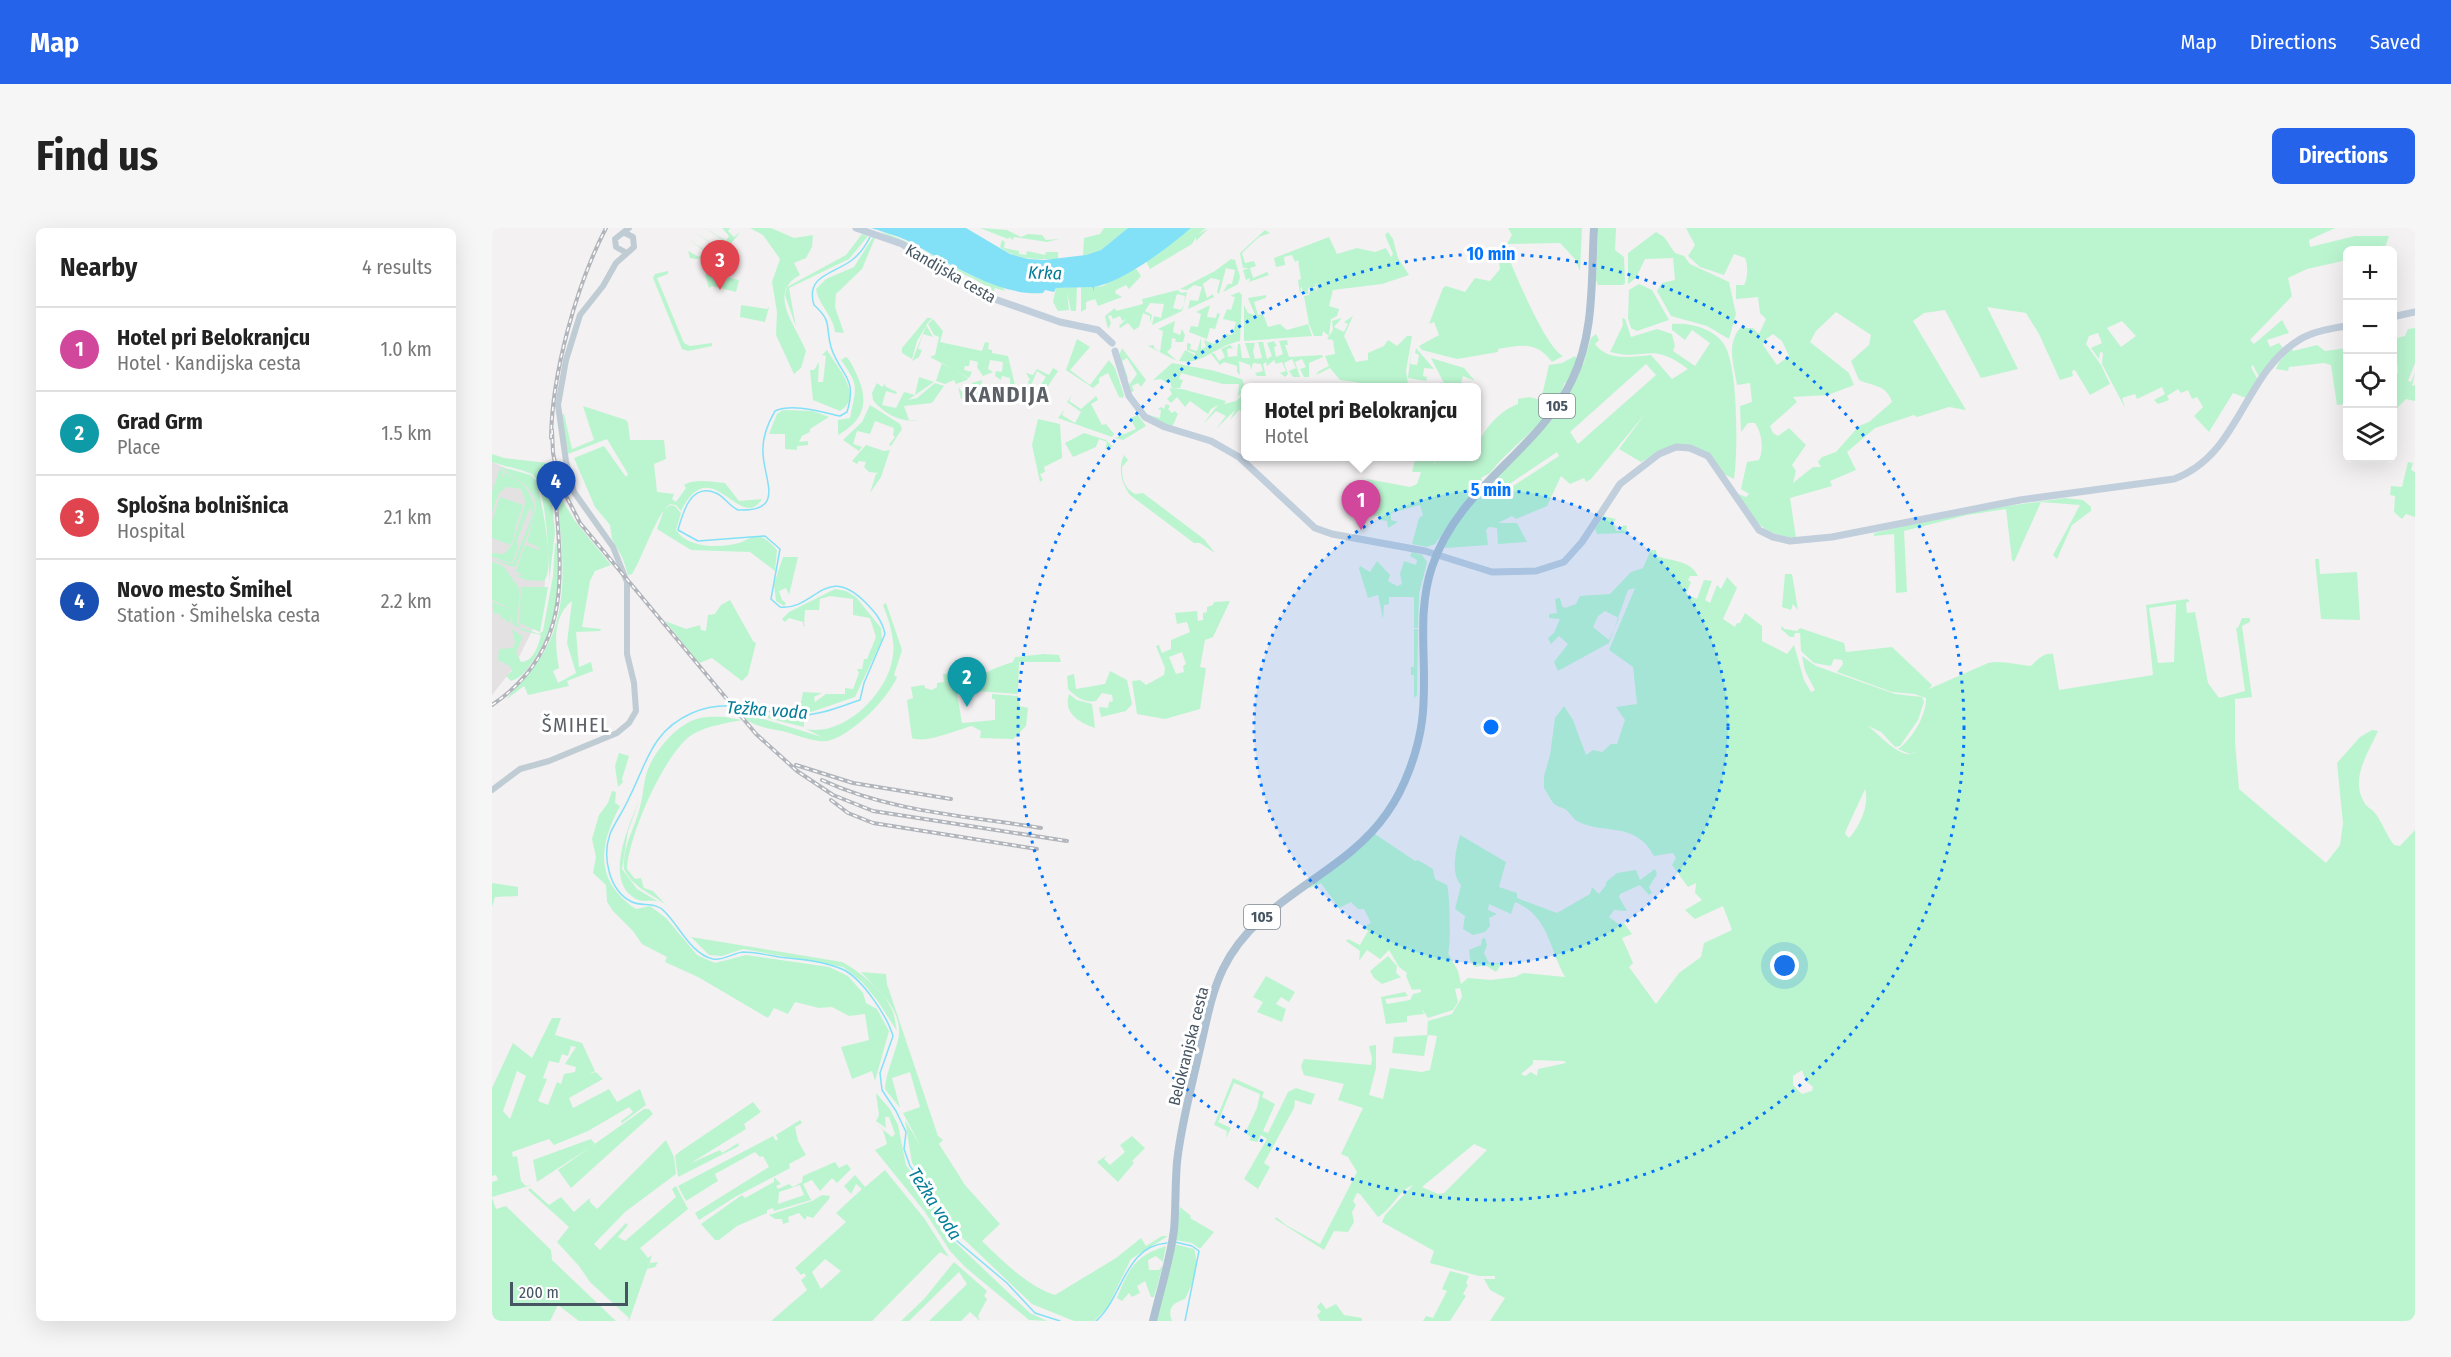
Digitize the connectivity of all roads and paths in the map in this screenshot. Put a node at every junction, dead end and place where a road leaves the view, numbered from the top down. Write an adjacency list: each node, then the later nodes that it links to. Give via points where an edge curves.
1 (1594, 228): 10 (main road, 105, via 1588,325 1574,378 1541,427 1475,493)
2 (860, 229): 8 (main road, Kandijska cesta, via 902,244 983,295 1060,322 1098,330 1112,343 1110,350 1115,351 1129,396 1145,417 1211,441)
3 (630, 231): 4 (street, via 634,246); 4 (street, via 615,239)
4 (621, 251): 11 (street, via 574,331 559,393 559,423 574,492 613,547 627,582 627,654 636,701 634,715 626,726 549,761 516,771)
5 (2415, 312): 6 (main road)
6 (2397, 316)
7 (2343, 327): 10 (main road, via 2298,340 2251,394 2228,435 2195,470 2174,479 2001,503 1907,524 1805,540 1777,538 1759,530 1708,456 1676,447 1659,454 1620,484 1578,548 1556,566 1505,573)
8 (1241, 459)
9 (1243, 461): 10 (main road, Kandijska cesta, via 1311,526 1332,534)
10 (1436, 555): 12 (main road, Belokranjska cesta / 105, via 1423,610 1422,720 1408,771 1387,813 1363,840 1248,930 1230,954 1208,1011 1186,1108 1170,1250)
11 (492, 790)
12 (1153, 1321)

